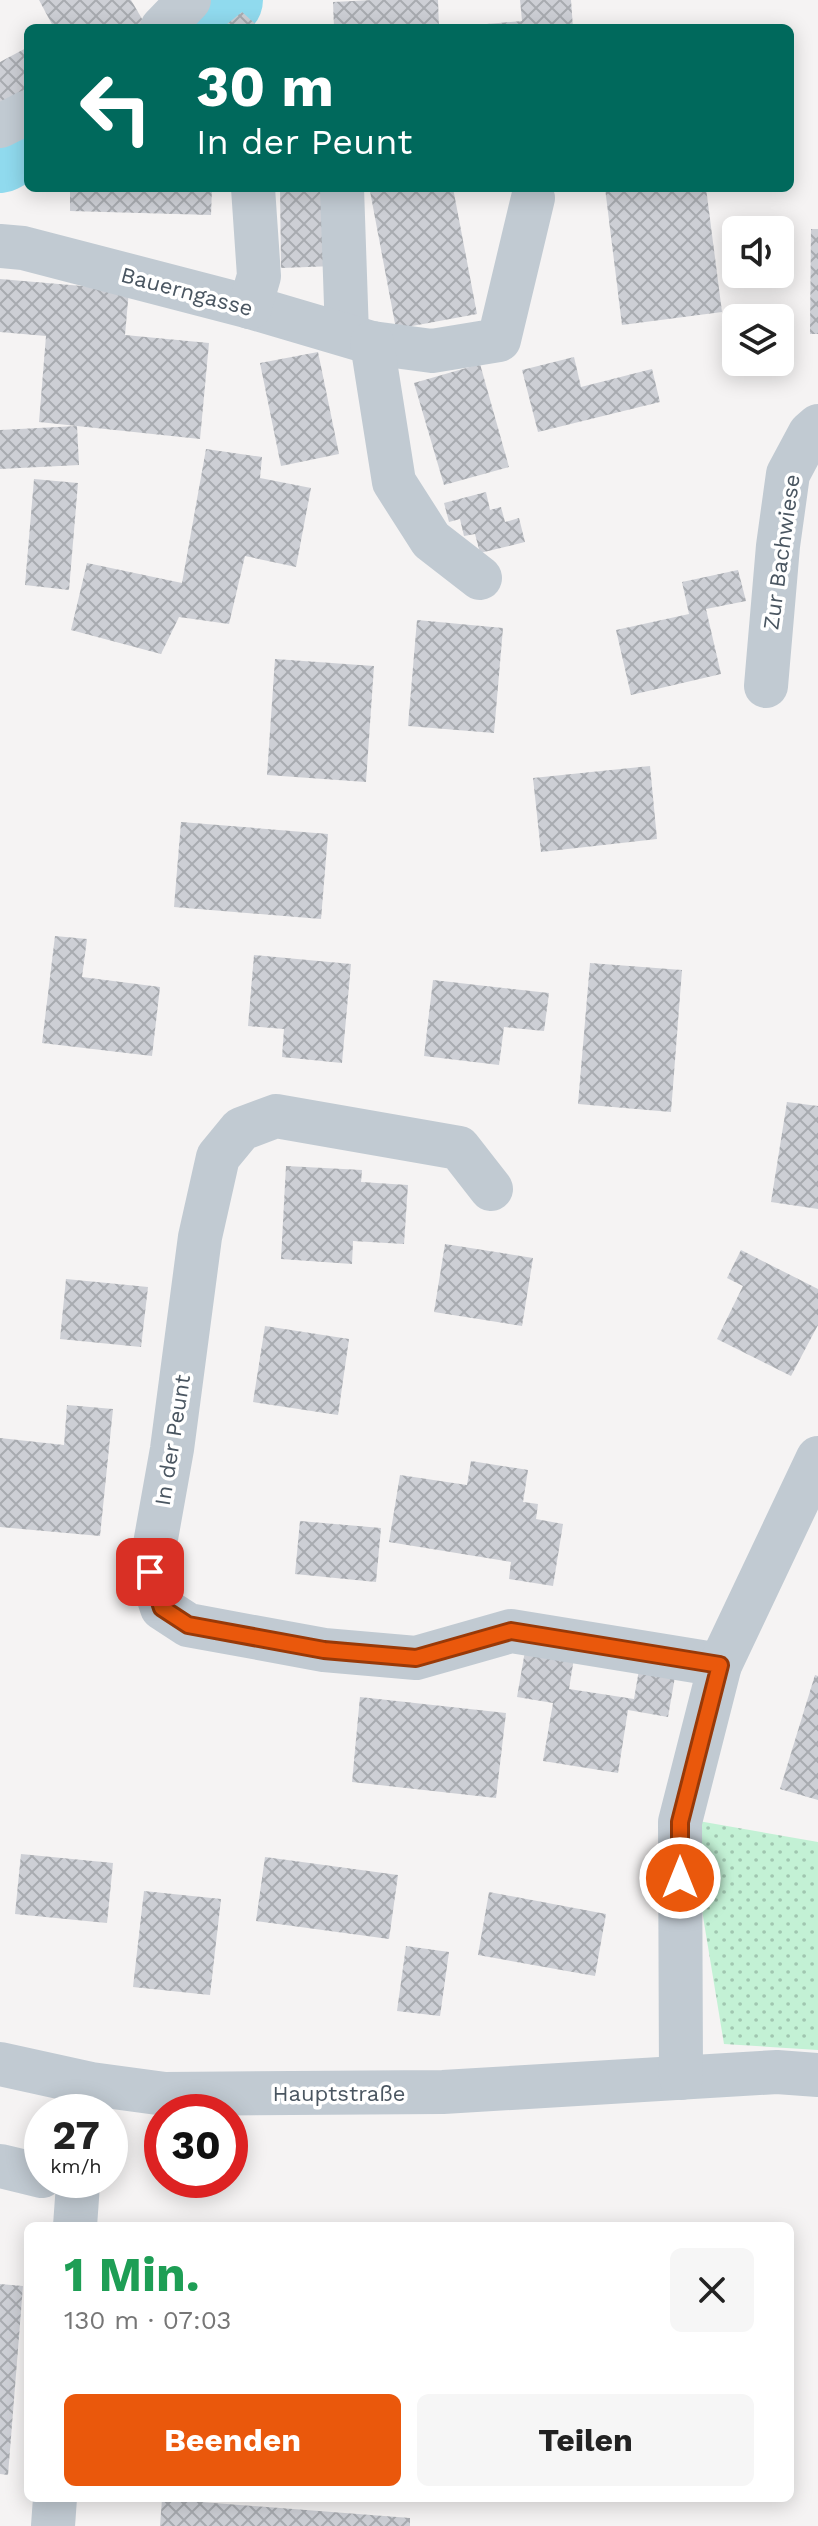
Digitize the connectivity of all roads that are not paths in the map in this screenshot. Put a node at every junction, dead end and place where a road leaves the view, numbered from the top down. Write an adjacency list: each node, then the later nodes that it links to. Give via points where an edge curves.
1 (189, 0): 2 (street)
2 (166, 24)
3 (24, 114): 4 (street)
4 (0, 126)
5 (253, 192): 9 (street, via 259,276)
6 (342, 192): 10 (street)
7 (533, 198): 10 (street, Bauerngasse, via 499,340 432,351)
8 (0, 246): 9 (street, Bauerngasse)
9 (250, 307): 10 (street, Bauerngasse)
10 (359, 339): 12 (street, via 394,482 431,540)
11 (818, 426): 13 (street, Zur Bachwiese, via 788,474)
12 (480, 578)
13 (766, 686)
14 (491, 1189): 16 (street, In der Peunt, via 459,1148 276,1116 241,1129 218,1157 200,1237 150,1572 162,1608 188,1625 324,1650 416,1658 511,1631)
15 (818, 1458): 16 (street)
16 (720, 1665): 19 (street, via 680,1822)
17 (0, 2064): 20 (street, Hauptstraße)
18 (797, 2074): 19 (street, Hauptstraße)
19 (681, 2078): 21 (street, Hauptstraße, via 443,2092)
20 (79, 2094)
21 (128, 2096)
22 (0, 2166): 23 (street)
23 (24, 2174)
24 (55, 2502): 25 (street)
25 (53, 2526)

